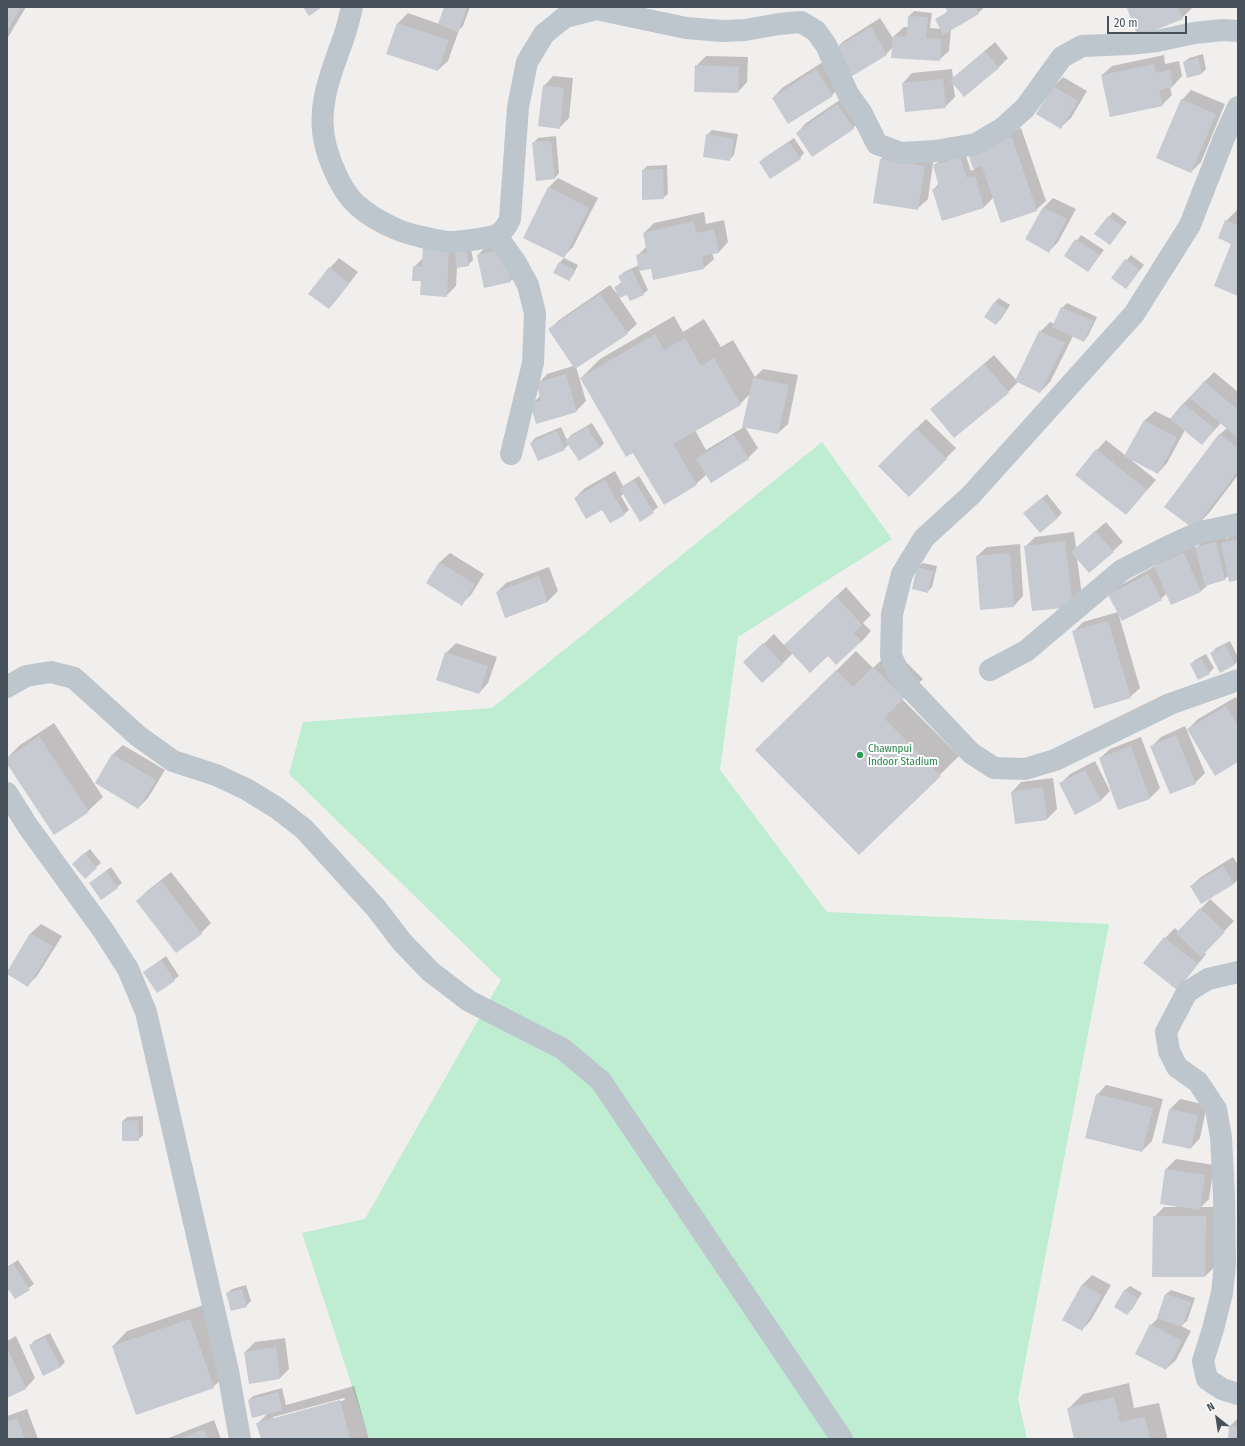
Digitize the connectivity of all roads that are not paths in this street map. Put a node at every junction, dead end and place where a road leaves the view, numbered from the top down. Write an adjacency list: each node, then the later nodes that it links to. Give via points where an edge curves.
1 (352, 7): 4 (street, via 326,88 322,109 325,146 344,189 356,204 397,230 448,242)
2 (1238, 31): 4 (street, via 1194,32 1157,41 1082,46 1062,56 1025,108 1003,128 976,144 935,151 901,153 877,144 861,112 848,94 826,45 816,31 801,22 722,32 686,28 596,9 565,17 544,34 527,62 518,107 510,219 506,228)
3 (1238, 107): 8 (street, via 1190,225 1134,314 971,496 924,538 902,574 892,614 891,656 902,681 971,753 994,768 1025,769 1056,760 1170,704)
4 (496, 235): 5 (street, via 528,284 535,312 533,363)
5 (511, 454)
6 (1238, 524): 7 (street, via 1200,532 1122,570 1026,651)
7 (990, 670)
8 (1238, 680)
9 (7, 687): 14 (street, via 26,676 51,672 74,678 138,736 173,761 216,775 277,808 304,829 376,908 402,942 432,972 469,1001 563,1049 601,1081)
10 (7, 793): 13 (street, via 128,969 146,1012 228,1371)
11 (1238, 972): 12 (street, via 1208,979 1187,992 1166,1032 1169,1051 1177,1066 1198,1082 1216,1109 1221,1136 1225,1264 1222,1293 1202,1361 1207,1379 1222,1389)
12 (1238, 1394)
13 (240, 1439)
14 (842, 1439)

